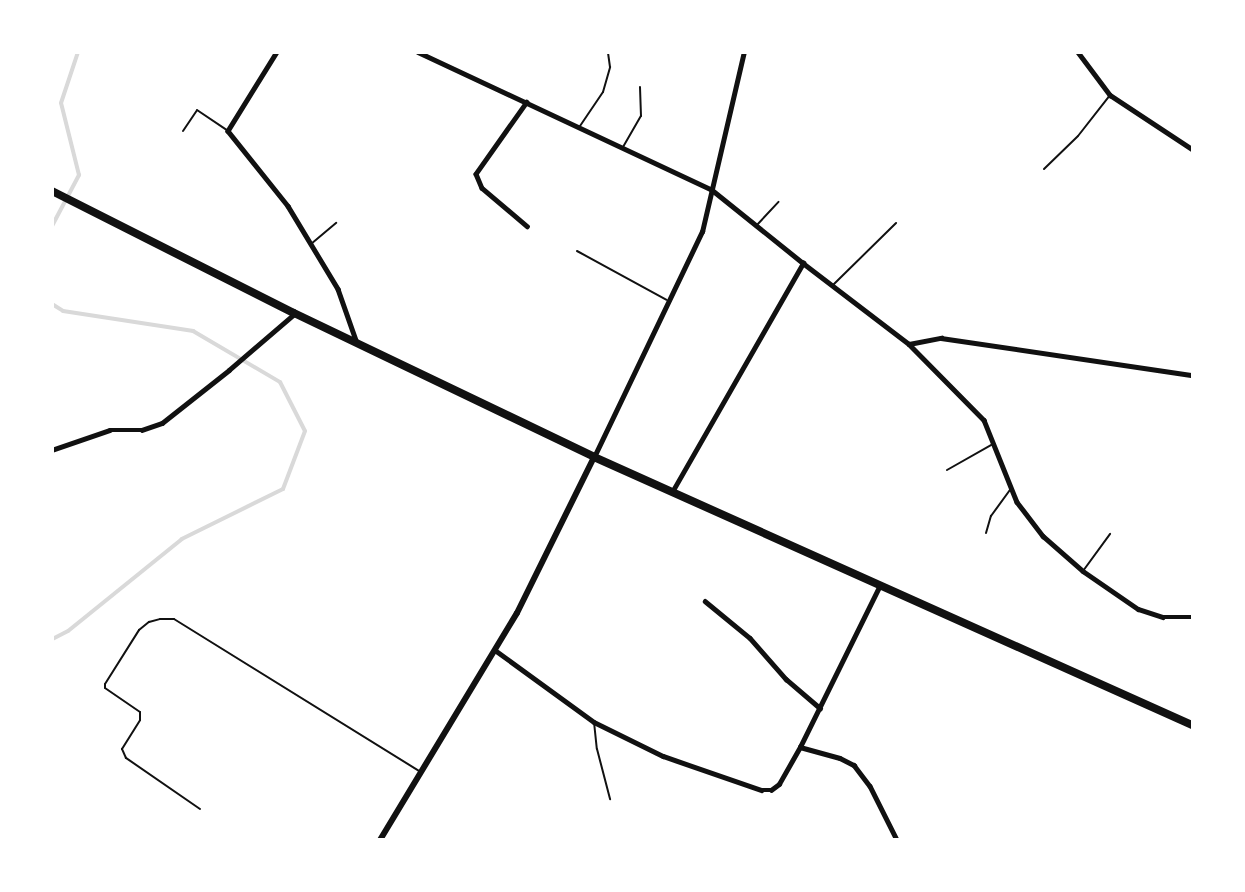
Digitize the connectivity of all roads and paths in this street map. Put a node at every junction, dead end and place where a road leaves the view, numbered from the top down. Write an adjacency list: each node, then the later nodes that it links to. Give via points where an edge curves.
1 (277, 52): 11 (street)
2 (418, 52): 8 (street)
3 (608, 52): 9 (lane, via 610,67 603,92)
4 (744, 52): 15 (street)
5 (1078, 52): 7 (street)
6 (640, 87): 12 (lane, via 641,116)
7 (1110, 95): 13 (street); 14 (lane, via 1078,136)
8 (526, 102): 9 (street); 20 (street, via 476,174 482,188)
9 (580, 126): 12 (street)
10 (183, 131): 11 (lane, via 197,110)
11 (228, 131): 22 (street, via 288,206)
12 (623, 147): 15 (street)
13 (1192, 149)
14 (1044, 169)
15 (711, 189): 21 (street); 26 (street, via 702,232)
16 (52, 190): 27 (highway)
17 (778, 201): 21 (lane)
18 (896, 223): 25 (lane)
19 (336, 224): 22 (lane)
20 (527, 226)
21 (756, 226): 24 (street)
22 (311, 244): 29 (street, via 338,289)
23 (577, 251): 26 (lane)
24 (803, 263): 25 (street); 36 (street)
25 (834, 285): 28 (street)
26 (670, 301): 33 (street)
27 (294, 313): 29 (highway); 32 (street, via 162,423 142,430 110,430)
28 (909, 344): 30 (street, via 941,338); 31 (street, via 984,420)
29 (358, 345): 33 (highway)
30 (1192, 375)
31 (993, 444): 34 (lane); 35 (street)
32 (52, 450)
33 (594, 457): 36 (highway); 43 (street)
34 (947, 470)
35 (1011, 488): 37 (lane, via 990,516); 39 (street, via 1043,536)
36 (672, 492): 40 (highway)
37 (986, 533)
38 (1110, 534): 39 (lane)
39 (1083, 571): 42 (street, via 1138,609 1163,617)
40 (880, 585): 44 (street); 46 (highway)
41 (705, 601): 44 (street, via 750,638 786,679)
42 (1192, 617)
43 (495, 650): 45 (street); 48 (street)
44 (820, 708): 47 (street)
45 (594, 722): 47 (street, via 663,756 761,790 771,790 779,784); 49 (lane)
46 (1192, 725)
47 (800, 747): 52 (street, via 854,765 870,786)
48 (421, 772): 50 (lane, via 174,619 160,619 140,630 105,688 140,712 140,720 122,749 126,758); 51 (street)
49 (610, 799)
50 (200, 809)
51 (380, 840)
52 (897, 840)

